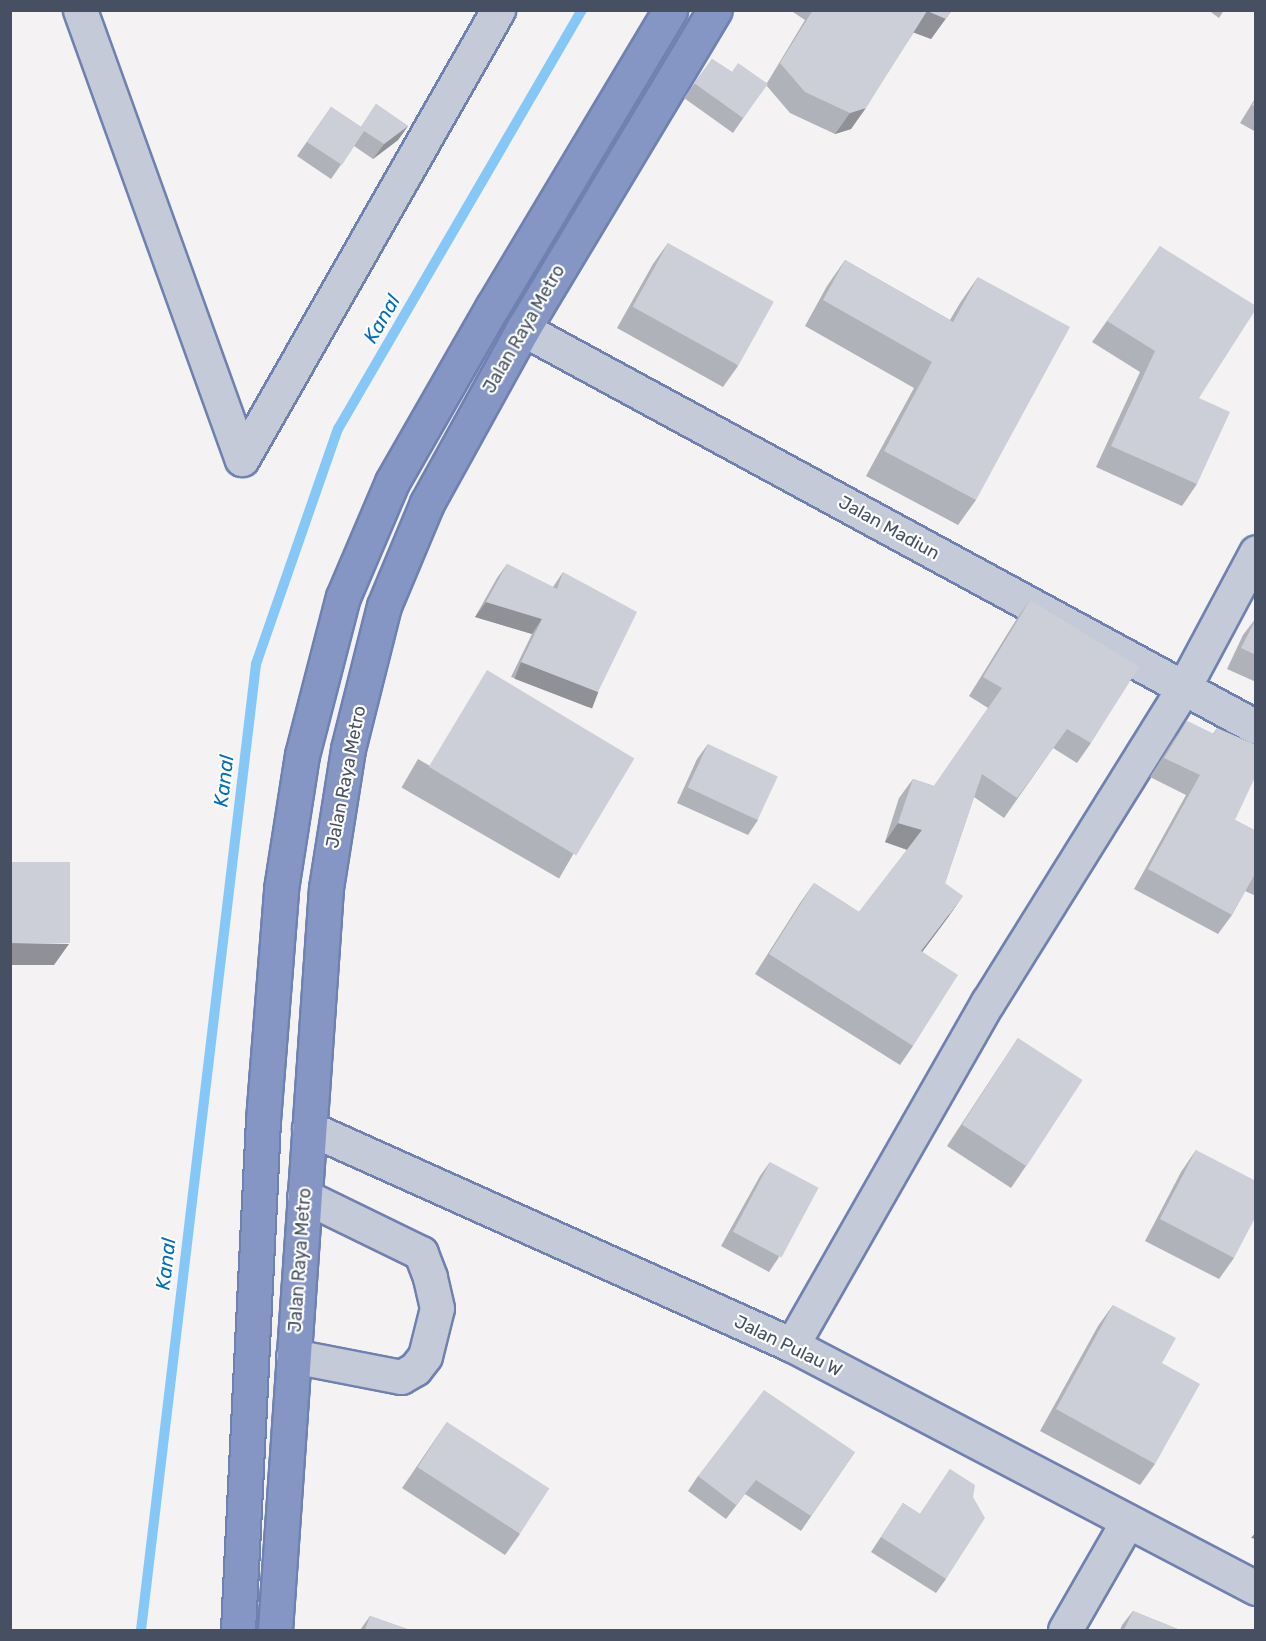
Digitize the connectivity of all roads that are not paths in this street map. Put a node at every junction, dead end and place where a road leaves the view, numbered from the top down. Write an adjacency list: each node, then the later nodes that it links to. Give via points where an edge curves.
1 (80, 10): 2 (street, via 242,459)
2 (498, 10)
3 (670, 10): 9 (highway, via 392,482 343,597 302,755 281,889)
4 (715, 10): 5 (highway, Jalan Raya Metro)
5 (523, 329): 7 (street, Jalan Madiun); 10 (highway, Jalan Raya Metro, via 427,502 384,606 348,749 326,888)
6 (1256, 552): 7 (street)
7 (1183, 689): 8 (street, Jalan Madiun); 13 (street, via 988,1002)
8 (1256, 727)
9 (263, 1120): 10 (highway); 11 (highway)
10 (309, 1128): 12 (highway, Jalan Raya Metro); 13 (street, Jalan Pulau W)
11 (260, 1187): 12 (highway); 14 (highway)
12 (304, 1196): 15 (highway, Jalan Raya Metro); 15 (street, via 421,1253 437,1308 425,1356 415,1369 401,1377)
13 (792, 1345): 16 (street, Jalan Pulau W)
14 (252, 1350): 15 (highway); 18 (highway)
15 (293, 1356): 19 (highway, Jalan Raya Metro)
16 (1127, 1522): 17 (street, Jalan Pulau W); 20 (street)
17 (1256, 1588)
18 (238, 1630)
19 (275, 1630)
20 (1065, 1630)

